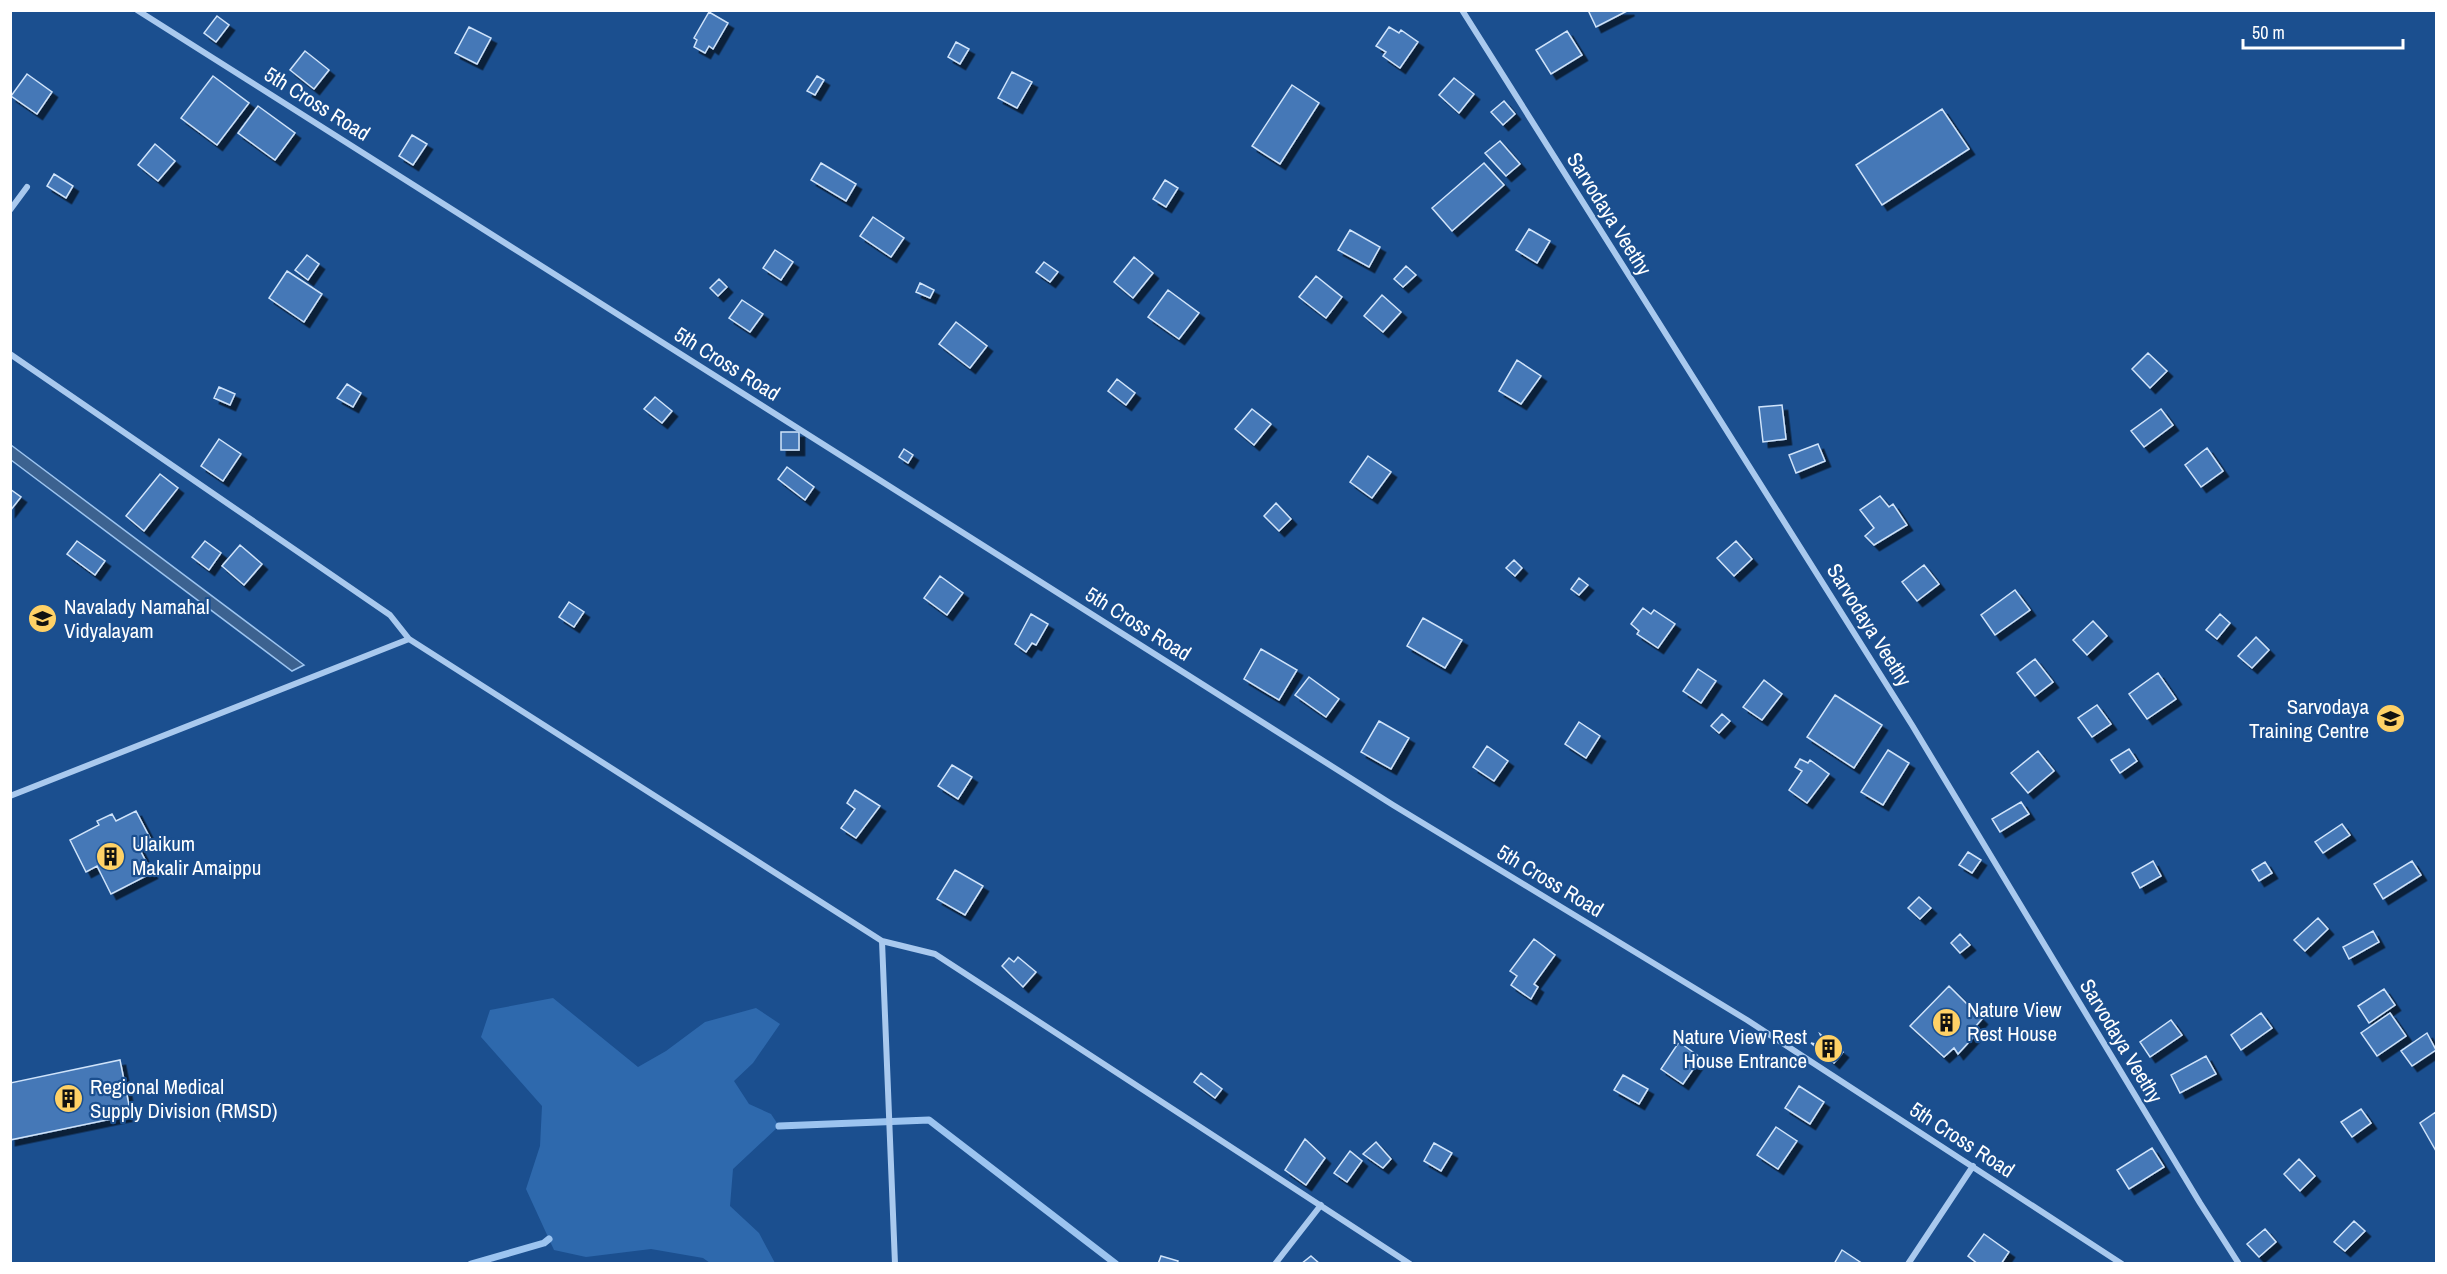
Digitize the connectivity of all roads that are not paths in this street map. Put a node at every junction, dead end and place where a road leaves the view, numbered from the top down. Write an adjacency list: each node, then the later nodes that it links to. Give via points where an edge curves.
1 (137, 10): 9 (street, 5th Cross Road, via 1373,793 1752,1024)
2 (1462, 10): 16 (street, Sarvodaya Veethy, via 1912,725)
3 (27, 187): 4 (street)
4 (10, 210)
5 (10, 354): 6 (street, via 390,615)
6 (409, 639): 7 (street); 8 (street)
7 (10, 796)
8 (882, 940): 10 (street, via 935,954); 11 (street)
9 (1972, 1166): 14 (street); 15 (street, 5th Cross Road)
10 (1321, 1206): 12 (street); 13 (street)
11 (895, 1263)
12 (1275, 1263)
13 (1410, 1263)
14 (1908, 1263)
15 (2122, 1263)
16 (2239, 1263)

